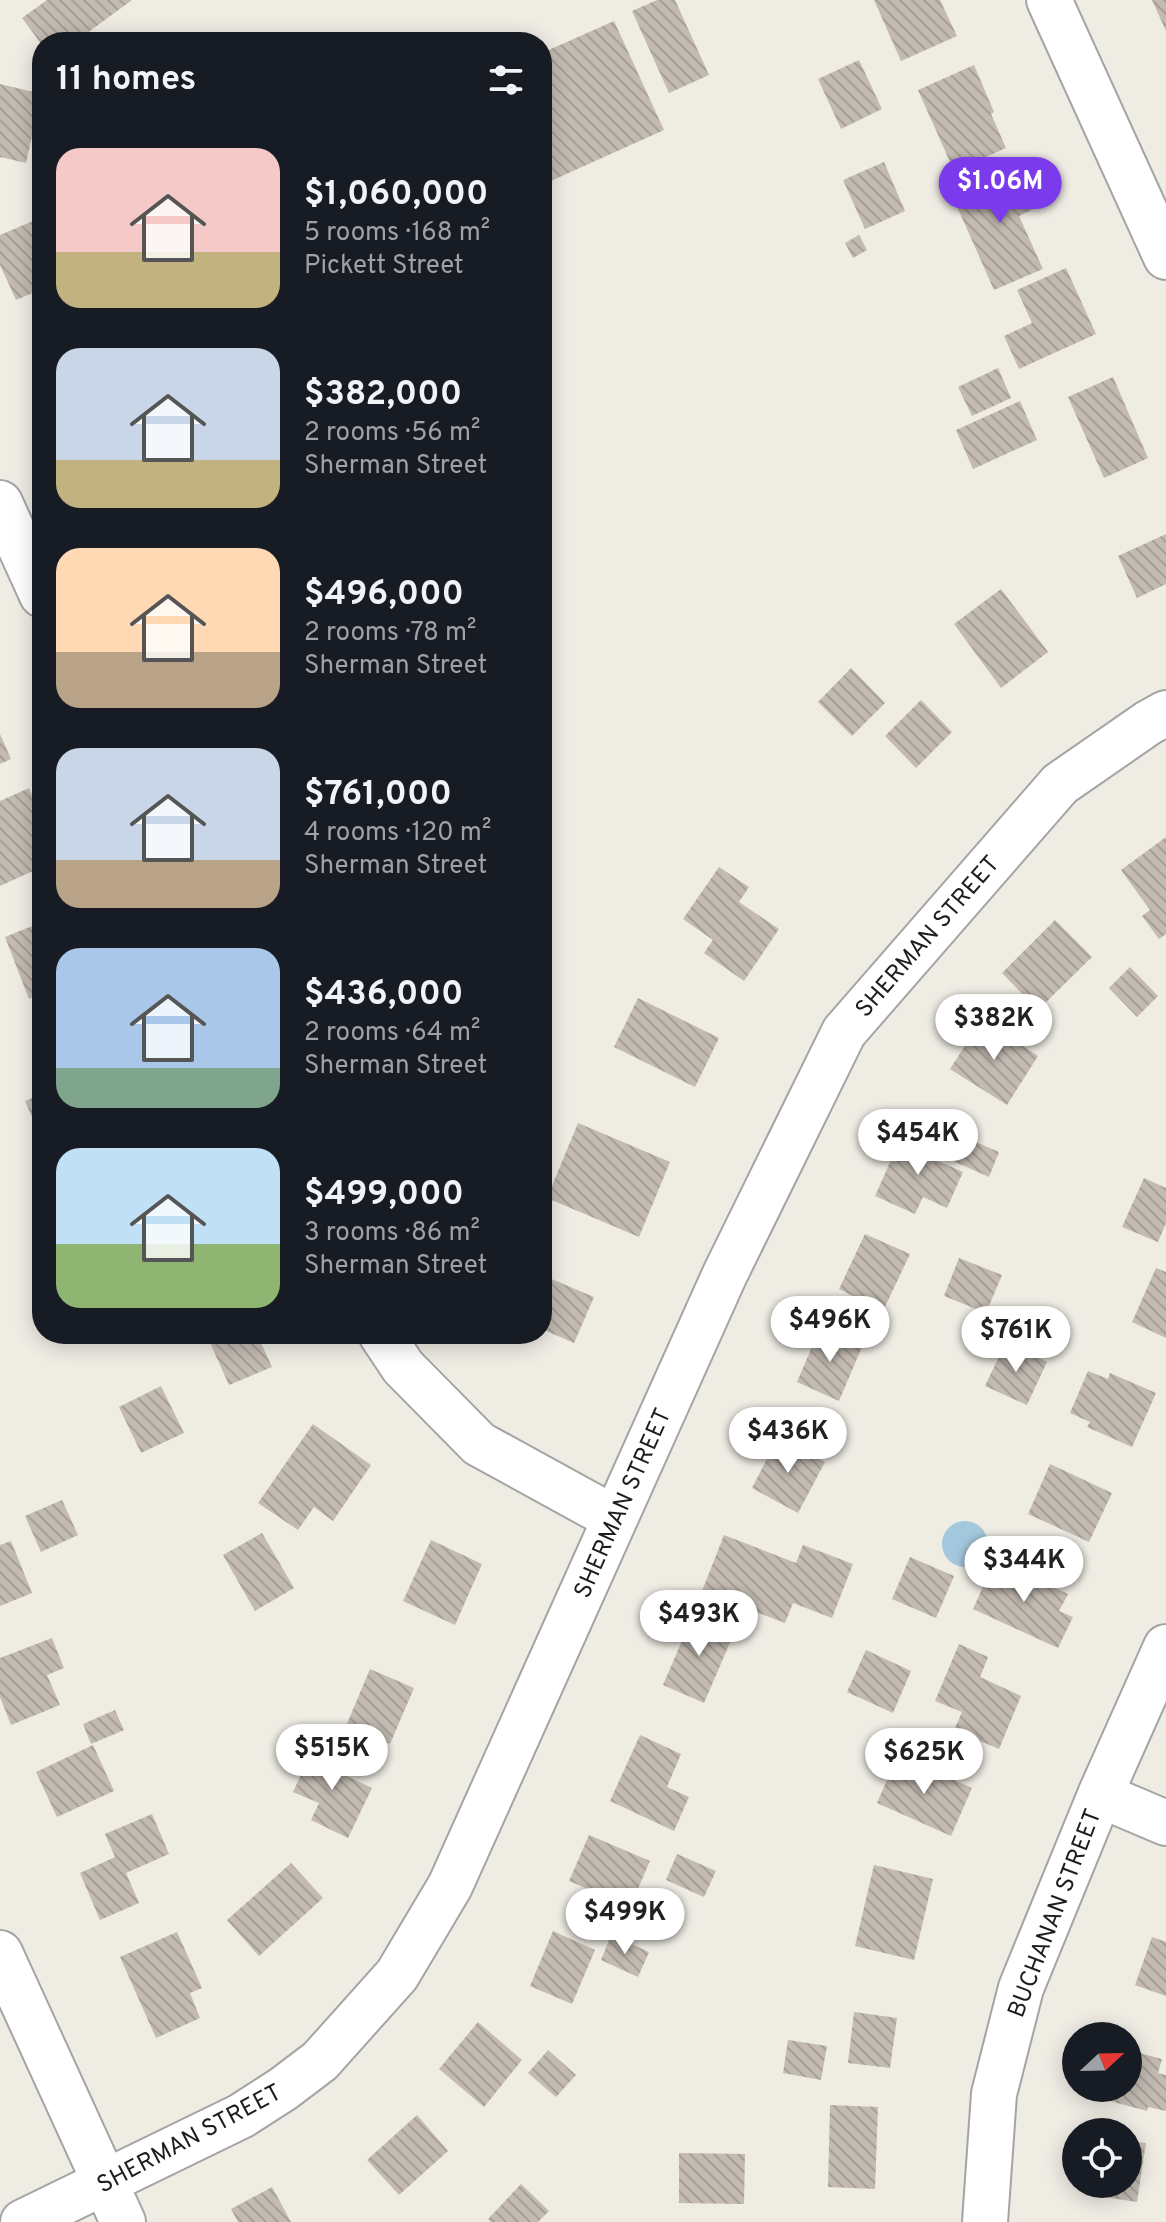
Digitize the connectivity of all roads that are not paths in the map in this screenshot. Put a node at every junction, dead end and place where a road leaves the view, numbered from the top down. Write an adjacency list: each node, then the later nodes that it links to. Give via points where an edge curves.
1 (1049, 0): 2 (street)
2 (1166, 257)
3 (0, 503): 4 (street)
4 (32, 573)
5 (1166, 713): 7 (street, SHERMAN STREET, via 1060,784 844,1032 725,1274)
6 (388, 1344): 7 (street, via 403,1367 479,1444)
7 (614, 1518): 12 (street, SHERMAN STREET, via 450,1886 397,1975 320,2061)
8 (1166, 1647): 9 (street, BUCHANAN STREET)
9 (1100, 1795): 10 (street, BUCHANAN STREET); 14 (street, BUCHANAN STREET, via 1021,1988 994,2094)
10 (1166, 1823)
11 (0, 1953): 12 (street)
12 (114, 2203): 13 (street, SHERMAN STREET)
13 (23, 2222)
14 (985, 2222)

